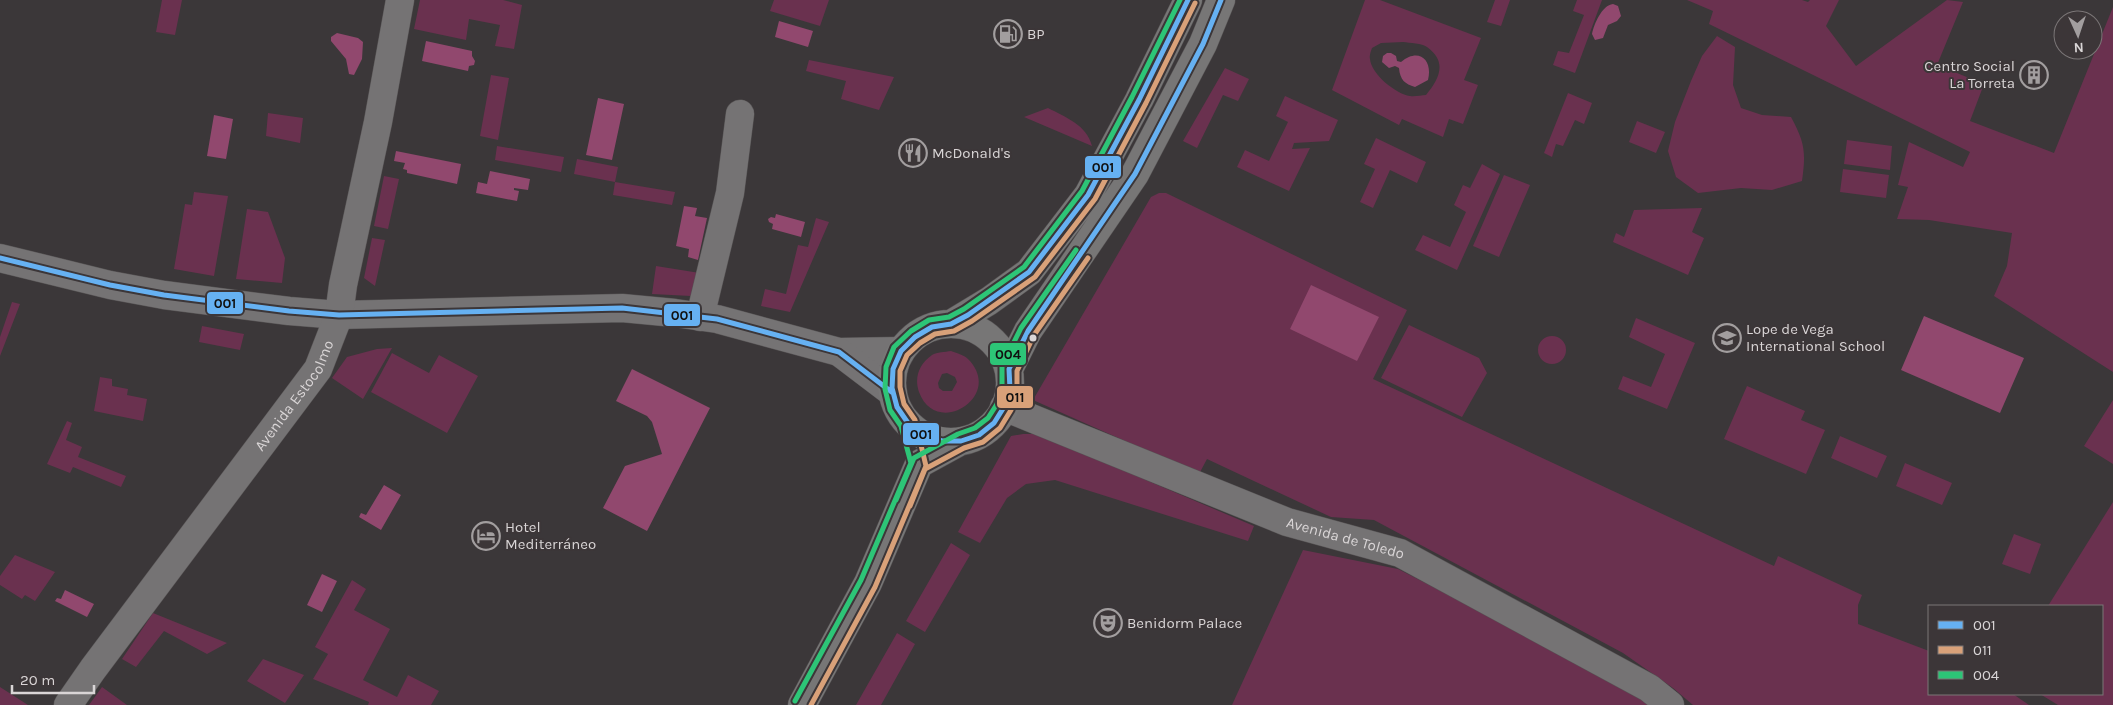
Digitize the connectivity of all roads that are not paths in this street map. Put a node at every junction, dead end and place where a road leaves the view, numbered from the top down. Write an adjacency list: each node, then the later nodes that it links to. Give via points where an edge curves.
1 (400, 0): 6 (street, Avenida Estocolmo)
2 (1188, 0): 8 (street, via 1088,195 1028,272)
3 (1217, 1): 11 (street, via 1203,44 1135,174 1028,331)
4 (740, 114): 7 (street, via 730,193)
5 (0, 258): 6 (street, via 164,295)
6 (339, 315): 7 (street, via 622,308); 17 (street, Avenida Estocolmo, via 318,369)
7 (700, 317): 10 (street)
8 (952, 324): 9 (street, via 932,327); 11 (street, via 971,327 988,337 1001,351)
9 (901, 351): 10 (street); 12 (street, via 894,369)
10 (839, 352): 12 (street)
11 (1009, 369): 13 (street, via 1010,389)
12 (893, 393): 14 (street, via 897,407)
13 (1004, 407): 15 (street, via 994,423 979,435); 19 (street, Avenida de Toledo, via 1287,522 1400,552 1649,688)
14 (908, 423): 15 (street, via 923,435 942,441); 16 (street)
15 (961, 441): 16 (street)
16 (919, 464): 18 (street, via 868,583)
17 (68, 705)
18 (802, 705)
19 (1670, 705)

